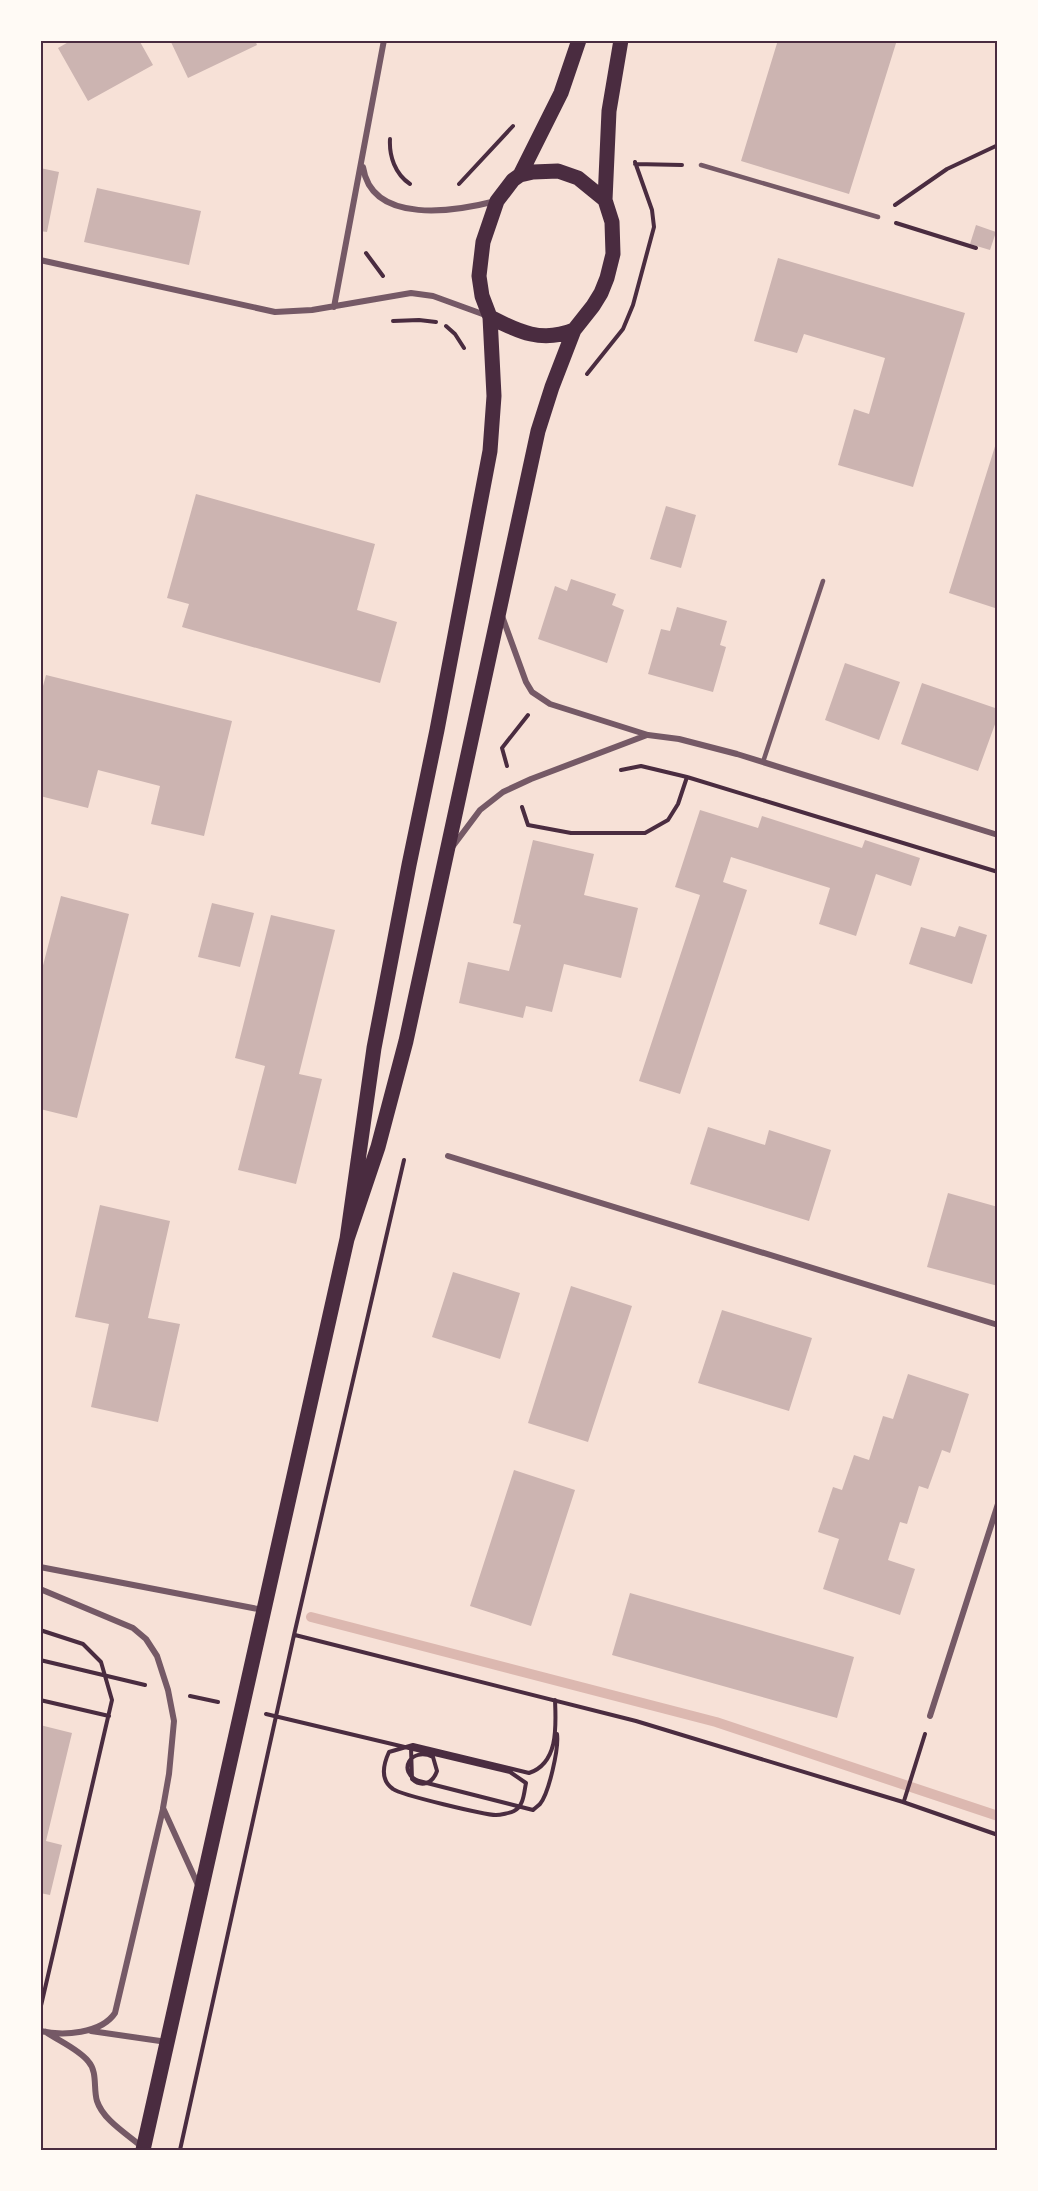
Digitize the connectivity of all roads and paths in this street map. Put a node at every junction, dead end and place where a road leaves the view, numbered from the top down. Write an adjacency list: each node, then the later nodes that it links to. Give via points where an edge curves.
1 (384, 40): 8 (street)
2 (579, 40): 11 (main road, via 561,93)
3 (621, 40): 14 (main road, via 608,119)
4 (516, 123): 13 (path)
5 (390, 137): 12 (path, via 396,169)
6 (998, 145): 16 (path, via 947,169)
7 (634, 156): 9 (path)
8 (362, 164): 15 (street, via 375,193 403,206 454,210); 19 (street)
9 (635, 164): 10 (path); 24 (path, via 654,227 623,329)
10 (701, 165): 16 (lane)
11 (520, 175): 14 (main road, via 568,173); 15 (main road)
12 (416, 188)
13 (452, 189)
14 (605, 200): 22 (main road, via 613,232 610,267 601,293)
15 (497, 201): 20 (main road, via 483,242 479,276)
16 (878, 217): 17 (path)
17 (976, 248)
18 (40, 260): 19 (street, via 275,312)
19 (334, 307): 20 (street, via 411,293 433,296)
20 (490, 317): 22 (main road, via 520,331 547,337); 40 (main road, via 494,396 490,452 374,1048)
21 (390, 321): 23 (path, via 419,320 448,326)
22 (574, 330): 26 (main road, via 538,431)
23 (467, 356)
24 (582, 380)
25 (823, 580): 31 (lane)
26 (500, 609): 27 (street, via 520,670); 29 (main road)
27 (540, 699): 28 (street); 30 (path)
28 (648, 735): 31 (street); 34 (street)
29 (472, 740): 30 (path); 36 (main road)
30 (502, 748): 34 (path)
31 (763, 762): 35 (street)
32 (612, 772): 33 (path, via 641,766)
33 (687, 777): 34 (path, via 668,820 645,833 572,833 528,825); 37 (path)
34 (514, 786): 36 (street, via 480,810)
35 (998, 836)
36 (445, 858): 40 (main road, via 406,1041 378,1147)
37 (998, 872)
38 (448, 1156): 41 (street)
39 (404, 1157): 47 (path)
40 (347, 1239): 45 (main road)
41 (998, 1326)
42 (998, 1503): 51 (street)
43 (40, 1567): 45 (street)
44 (40, 1589): 54 (street, via 133,1628 154,1651 164,1675 174,1721)
45 (263, 1611): 56 (main road)
46 (40, 1630): 50 (path, via 83,1644 101,1662 112,1700)
47 (294, 1635): 49 (path); 62 (path)
48 (40, 1700): 50 (path)
49 (555, 1700): 52 (path); 53 (path)
50 (109, 1716): 57 (path)
51 (930, 1716): 53 (path)
52 (556, 1730): 52 (path, via 551,1752 537,1771 529,1773 413,1745 389,1752 383,1765 384,1776 393,1789 412,1796 496,1815 514,1811 522,1802 526,1782 510,1772 411,1748 411,1757 411,1765 411,1773 412,1779 416,1782 425,1784 433,1779 437,1766 428,1755 418,1754 413,1757 410,1760 407,1771 411,1777 415,1780 419,1781 533,1810 545,1794 556,1758)
53 (903, 1802): 55 (path)
54 (163, 1808): 56 (street); 59 (street, via 117,2008 110,2021)
55 (998, 1835)
56 (201, 1891): 60 (main road)
57 (40, 2010)
58 (43, 2031): 59 (street); 61 (street, via 90,2062 96,2095 105,2116)
59 (87, 2031): 60 (street)
60 (167, 2043): 61 (main road)
61 (143, 2149)
62 (180, 2151)

